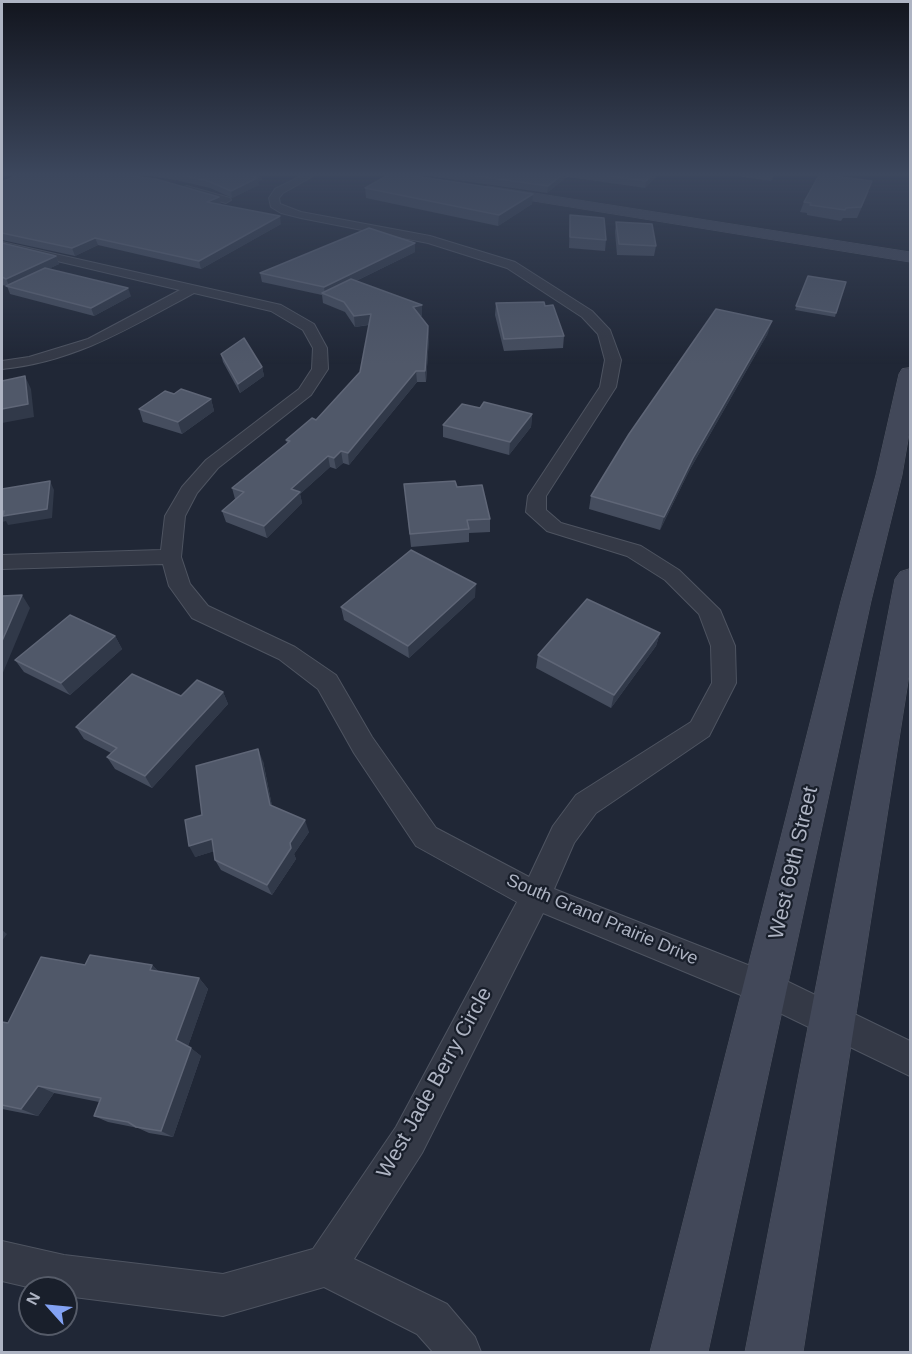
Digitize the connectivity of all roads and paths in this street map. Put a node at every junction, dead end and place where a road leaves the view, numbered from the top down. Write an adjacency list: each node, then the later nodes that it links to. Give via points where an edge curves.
1 (421, 238): 13 (street, West Jade Berry Circle, via 511,265 587,314 605,333 613,360 608,387 537,496 536,512 554,526 634,551 672,575 709,610 723,646 724,683 700,729 586,804 563,835)
2 (790, 238): 4 (main road)
3 (2, 245): 5 (street, South Grand Prairie Drive)
4 (910, 257)
5 (194, 288): 6 (street, via 93,342 31,361); 8 (street, South Grand Prairie Drive, via 276,308 309,327 320,348 320,369 305,392 212,464 189,490 175,516)
6 (2, 365)
7 (910, 374): 11 (main road, West 69th Street)
8 (171, 557): 9 (street); 13 (street, South Grand Prairie Drive, via 180,586 200,612 287,653 327,682 363,745 426,837)
9 (2, 562)
10 (910, 579): 12 (main road)
11 (856, 601): 12 (main road); 14 (main road, West 69th Street)
12 (907, 616): 15 (main road, via 881,737)
13 (536, 896): 14 (street, South Grand Prairie Drive); 18 (street, West Jade Berry Circle, via 409,1140)
14 (764, 988): 15 (street, South Grand Prairie Drive); 20 (main road, West 69th Street)
15 (833, 1020): 16 (street, South Grand Prairie Drive); 21 (main road)
16 (910, 1059)
17 (2, 1261): 18 (street, via 64,1275 223,1295)
18 (326, 1266): 19 (street, via 432,1319)
19 (460, 1353)
20 (679, 1353)
21 (774, 1353)

